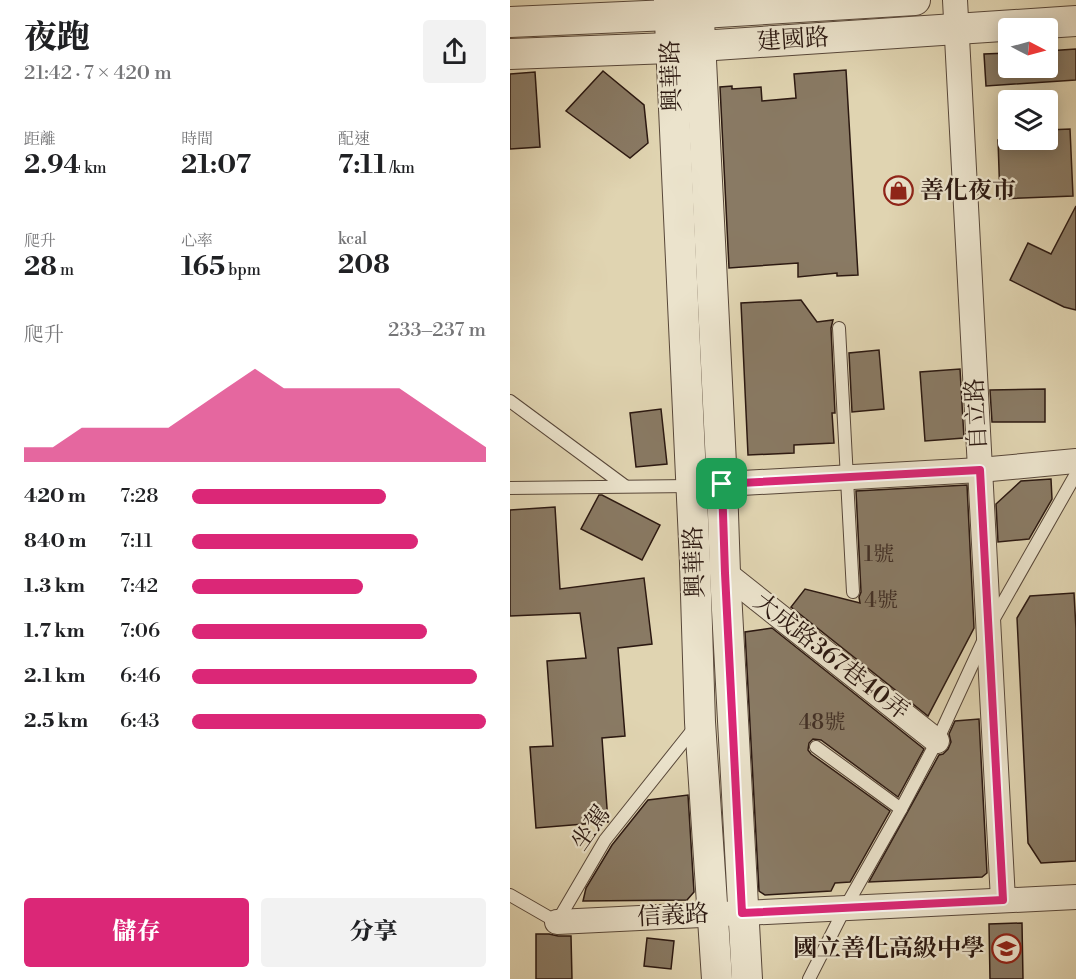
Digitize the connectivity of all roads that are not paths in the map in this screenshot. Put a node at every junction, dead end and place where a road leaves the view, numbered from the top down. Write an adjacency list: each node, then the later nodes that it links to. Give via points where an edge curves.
1 (915, 0): 2 (street, 建國路)
2 (699, 6): 3 (street, 建國路); 7 (street, 興華路)
3 (669, 7): 6 (street, 建國路); 8 (street, 興華路)
4 (956, 14): 5 (street, 建國路); 7 (street, 建國路); 13 (street, 自立路)
5 (1076, 21)
6 (510, 22)
7 (700, 46): 8 (street, 建國路); 16 (street, 興華路)
8 (670, 48): 9 (street, 建國路); 18 (street, 興華路)
9 (510, 54)
10 (839, 328): 15 (lane)
11 (510, 400): 17 (lane)
12 (1076, 461): 13 (street)
13 (980, 470): 15 (street); 22 (street, 自立路)
14 (1076, 474): 22 (lane)
15 (847, 477): 16 (street); 21 (lane)
16 (722, 484): 18 (street); 20 (street, 興華路)
17 (625, 486): 18 (lane); 19 (lane)
18 (691, 486): 23 (street, 興華路)
19 (510, 489)
20 (725, 573): 24 (street, 大成路367巷40弄); 31 (street, 興華路)
21 (853, 592)
22 (989, 628): 24 (lane); 29 (street, 自立路)
23 (700, 722): 32 (street, 興華路); 33 (lane, 坐駕, via 605,840)
24 (937, 741): 26 (lane)
25 (816, 747): 26 (lane)
26 (902, 809): 30 (lane)
27 (510, 895): 33 (lane)
28 (1076, 897): 29 (street, 信義路)
29 (1003, 900): 30 (street, 信義路)
30 (844, 908): 31 (street, 信義路); 36 (lane)
31 (742, 913): 32 (street, 信義路); 35 (street, 興華路)
32 (713, 914): 33 (street, 信義路); 34 (street, 興華路)
33 (557, 922)
34 (717, 979)
35 (747, 979)
36 (810, 979)

